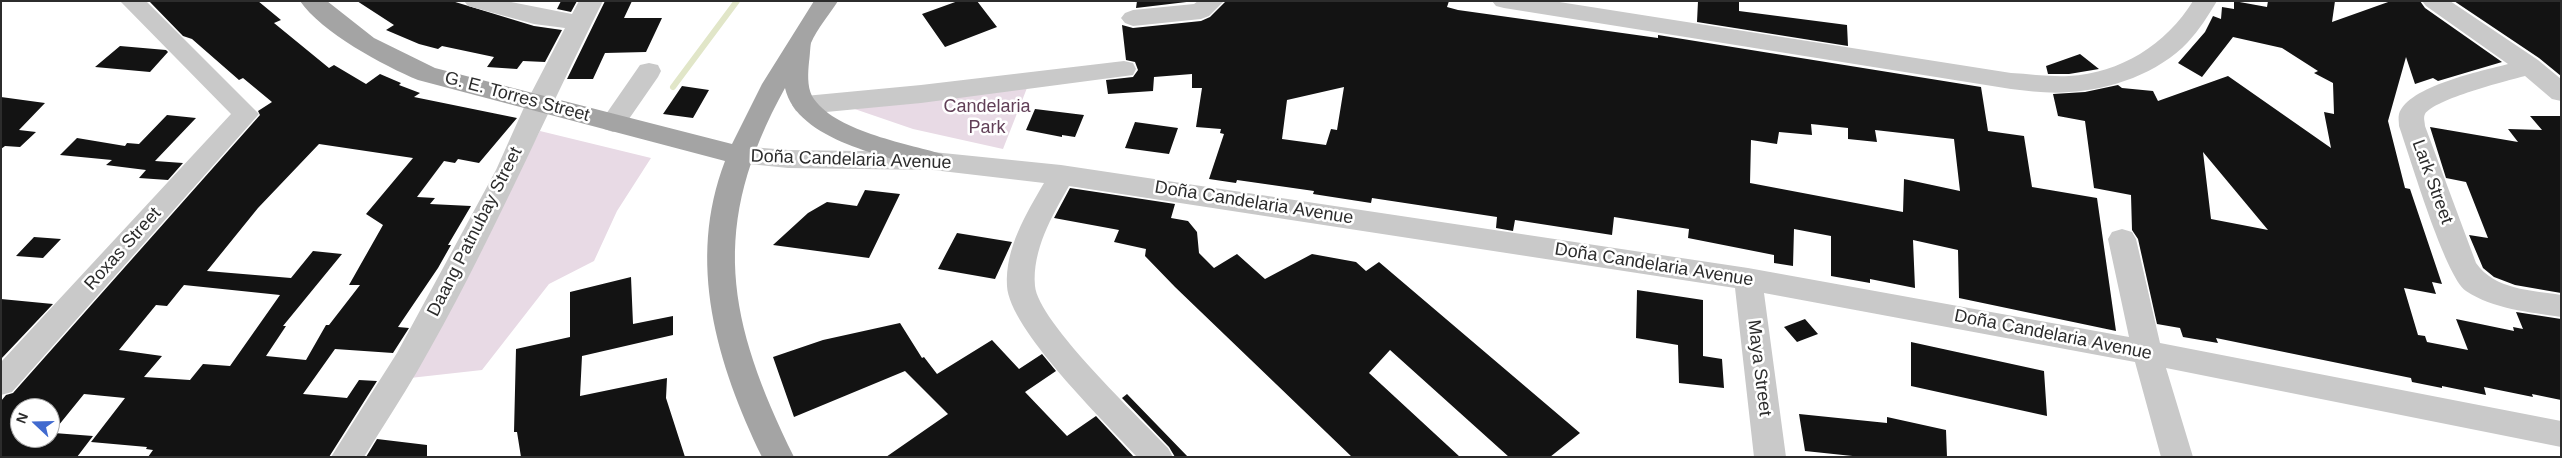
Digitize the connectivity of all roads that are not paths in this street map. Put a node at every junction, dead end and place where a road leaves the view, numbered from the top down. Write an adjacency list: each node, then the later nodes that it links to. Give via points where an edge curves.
1 (132, 1): 29 (street, Roxas Street, via 246,114)
2 (312, 1): 18 (main road, G. E. Torres Street, via 365,45 399,63 427,74)
3 (476, 1): 11 (street, via 534,16)
4 (591, 1): 11 (street, Daang Patnubay Street)
5 (826, 1): 12 (main road)
6 (1212, 1): 10 (street, via 1201,11)
7 (1504, 1): 8 (street, via 1992,78 2069,84 2105,78 2132,69 2174,42)
8 (2205, 1)
9 (2434, 1): 13 (street)
10 (1133, 18)
11 (581, 23): 18 (street, Daang Patnubay Street)
12 (800, 44): 17 (main road); 19 (main road, via 797,87)
13 (2528, 66): 16 (street); 27 (street, Lark Street, via 2434,96 2420,104 2412,114 2412,126 2463,267 2475,281 2494,292)
14 (1124, 69): 19 (street)
15 (649, 71): 20 (street)
16 (2561, 93)
17 (769, 94): 21 (main road, via 735,132); 22 (main road)
18 (539, 103): 20 (main road, G. E. Torres Street); 31 (street, Daang Patnubay Street, via 509,170 408,361)
19 (805, 105): 23 (main road, via 838,130)
20 (613, 123): 21 (main road, G. E. Torres Street)
21 (702, 147): 22 (main road, G. E. Torres Street)
22 (739, 155): 23 (street, Doña Candelaria Avenue); 32 (main road, via 722,231 724,318 746,388)
23 (933, 161): 24 (street, Doña Candelaria Avenue)
24 (1062, 175): 26 (street, Doña Candelaria Avenue); 33 (street, via 1044,207 1026,252 1021,288 1026,304 1047,338)
25 (2122, 240): 28 (street)
26 (1748, 279): 28 (street, Doña Candelaria Avenue); 34 (street, Maya Street)
27 (2561, 306)
28 (2147, 353): 30 (street, Doña Candelaria Avenue); 35 (street)
29 (1, 383)
30 (2561, 434)
31 (347, 457)
32 (778, 457)
33 (1157, 457)
34 (1770, 457)
35 (2178, 457)

